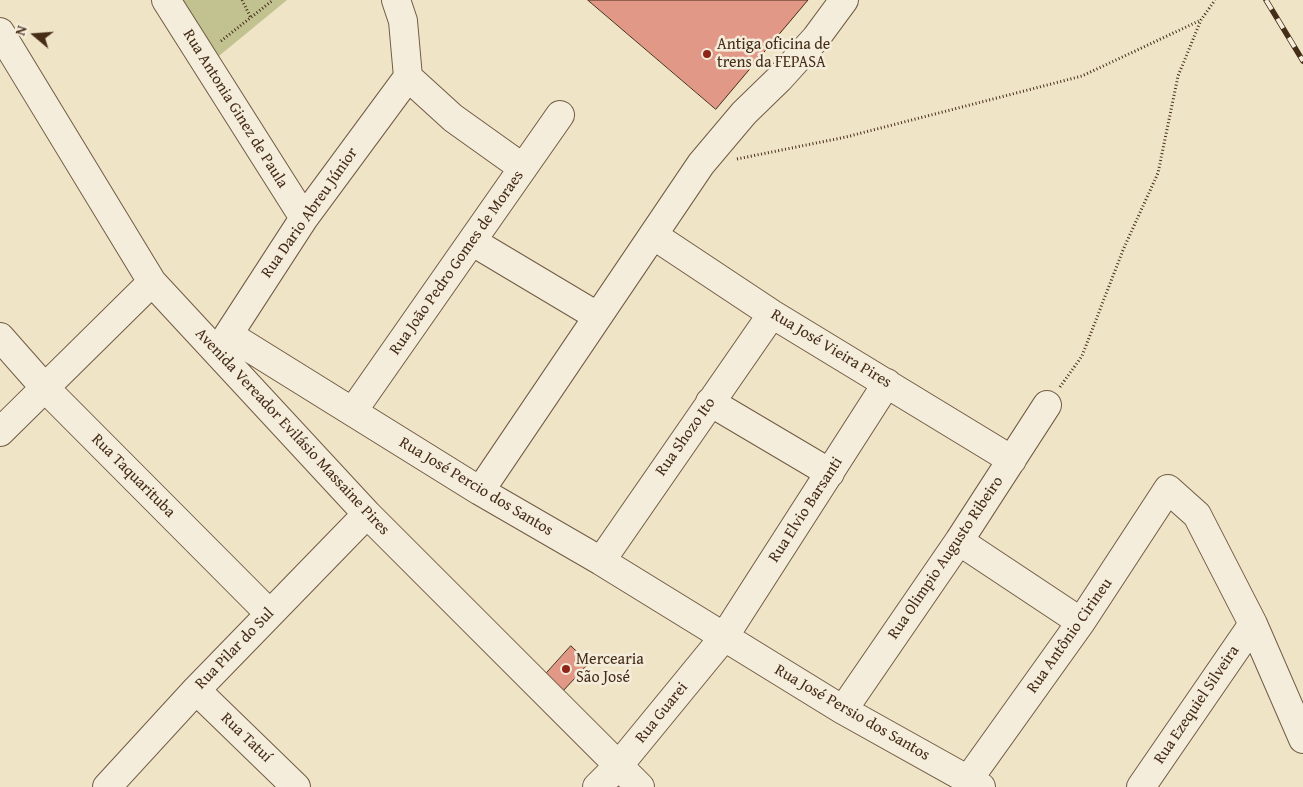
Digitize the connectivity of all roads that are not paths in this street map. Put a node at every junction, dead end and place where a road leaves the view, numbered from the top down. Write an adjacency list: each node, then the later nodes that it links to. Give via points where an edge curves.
1 (166, 0): 8 (street, Rua Antonia Ginez de Paula)
2 (396, 0): 5 (street, via 403,21)
3 (844, 0): 9 (street, via 816,38 744,113 701,164)
4 (0, 32): 11 (street, Avenida Vereador Evilásio Massaine Pires)
5 (408, 77): 7 (street, via 453,118); 8 (street, Rua Dario Abreu Júnior)
6 (560, 115): 7 (street, Rua João Pedro Gomes de Moraes)
7 (523, 168): 10 (street, Rua João Pedro Gomes de Moraes)
8 (304, 218): 15 (street, Rua Dario Abreu Júnior)
9 (653, 235): 12 (street, Rua José Vieira Pires); 13 (street)
10 (473, 242): 13 (street); 20 (street, Rua João Pedro Gomes de Moraes)
11 (152, 282): 15 (street, Avenida Vereador Evilásio Massaine Pires); 17 (street)
12 (772, 314): 16 (street, Rua José Vieira Pires); 18 (street, Rua Shozo Ito)
13 (597, 316): 24 (street)
14 (0, 337): 17 (street, Rua Taquarituba)
15 (223, 344): 20 (street, Rua José Percio dos Santos); 25 (street, Avenida Vereador Evilásio Massaine Pires)
16 (887, 383): 22 (street, Rua José Vieira Pires); 23 (street, Rua Elvio Barsanti)
17 (45, 388): 21 (street); 28 (street, Rua Taquarituba)
18 (710, 402): 23 (street); 27 (street, Rua Shozo Ito)
19 (1047, 405): 22 (street, Rua Olimpio Augusto Ribeiro)
20 (353, 412): 24 (street, Rua José Percio dos Santos)
21 (0, 432)
22 (1012, 460): 26 (street, Rua Olimpio Augusto Ribeiro)
23 (830, 473): 31 (street, Rua Elvio Barsanti)
24 (480, 491): 27 (street, Rua José Percio dos Santos)
25 (367, 514): 28 (street, Rua Pilar do Sul); 35 (street, Avenida Vereador Evilásio Massaine Pires)
26 (959, 541): 29 (street); 33 (street, Rua Olimpio Augusto Ribeiro)
27 (601, 561): 31 (street, Rua José Percio dos Santos)
28 (269, 613): 32 (street, Rua Pilar do Sul)
29 (1081, 622): 30 (street, Rua Antônio Cirineu, via 1168,489 1197,515); 36 (street, Rua Antônio Cirineu)
30 (1253, 624): 34 (street); 41 (street, Rua Ezequiel Silveira)
31 (724, 637): 33 (street, Rua José Persio dos Santos); 35 (street, Rua Guarei)
32 (196, 690): 37 (street, Rua Pilar do Sul); 38 (street, Rua Tatuí)
33 (843, 710): 36 (street, Rua José Persio dos Santos)
34 (1303, 739)
35 (619, 765): 39 (street, Rua Guarei); 40 (street, Avenida Vereador Evilásio Massaine Pires)
36 (974, 784)
37 (107, 787)
38 (296, 787)
39 (597, 787)
40 (640, 787)
41 (1141, 787)

